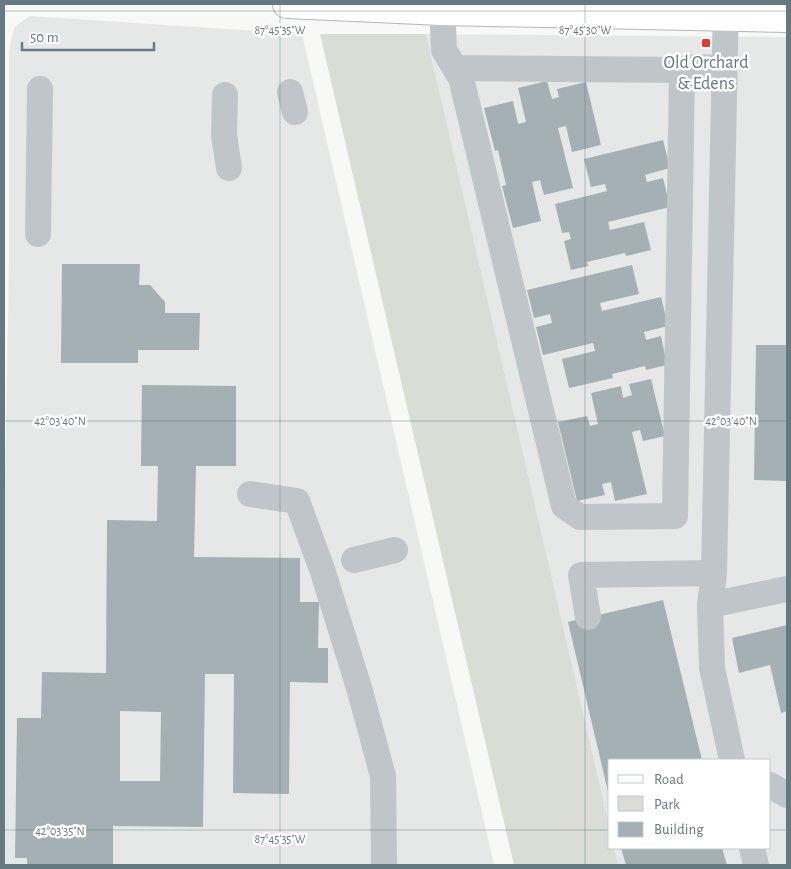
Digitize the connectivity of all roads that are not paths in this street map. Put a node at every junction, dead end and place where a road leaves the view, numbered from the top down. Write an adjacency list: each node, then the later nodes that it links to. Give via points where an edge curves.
1 (287, 4): 2 (main road)
2 (442, 7): 3 (main road); 5 (lane, via 444,50)
3 (726, 11): 4 (main road); 6 (lane)
4 (787, 18)
5 (455, 68): 7 (lane); 12 (lane, via 461,78 564,506 580,517 675,516)
6 (725, 68): 7 (lane); 13 (lane)
7 (682, 70): 12 (lane)
8 (40, 89): 11 (lane)
9 (226, 95): 10 (lane, via 224,135)
10 (229, 168)
11 (38, 234)
12 (676, 446): 13 (lane)
13 (717, 446): 17 (lane)
14 (250, 494): 25 (lane, via 297,501 323,572 383,776)
15 (396, 550): 16 (lane)
16 (354, 560)
17 (714, 573): 19 (lane); 20 (lane, via 581,575)
18 (787, 589): 19 (lane)
19 (710, 605): 21 (lane, via 712,668)
20 (588, 617)
21 (732, 759)
22 (771, 786): 23 (lane)
23 (787, 795)
24 (752, 849): 26 (lane)
25 (384, 865)
26 (756, 865)

